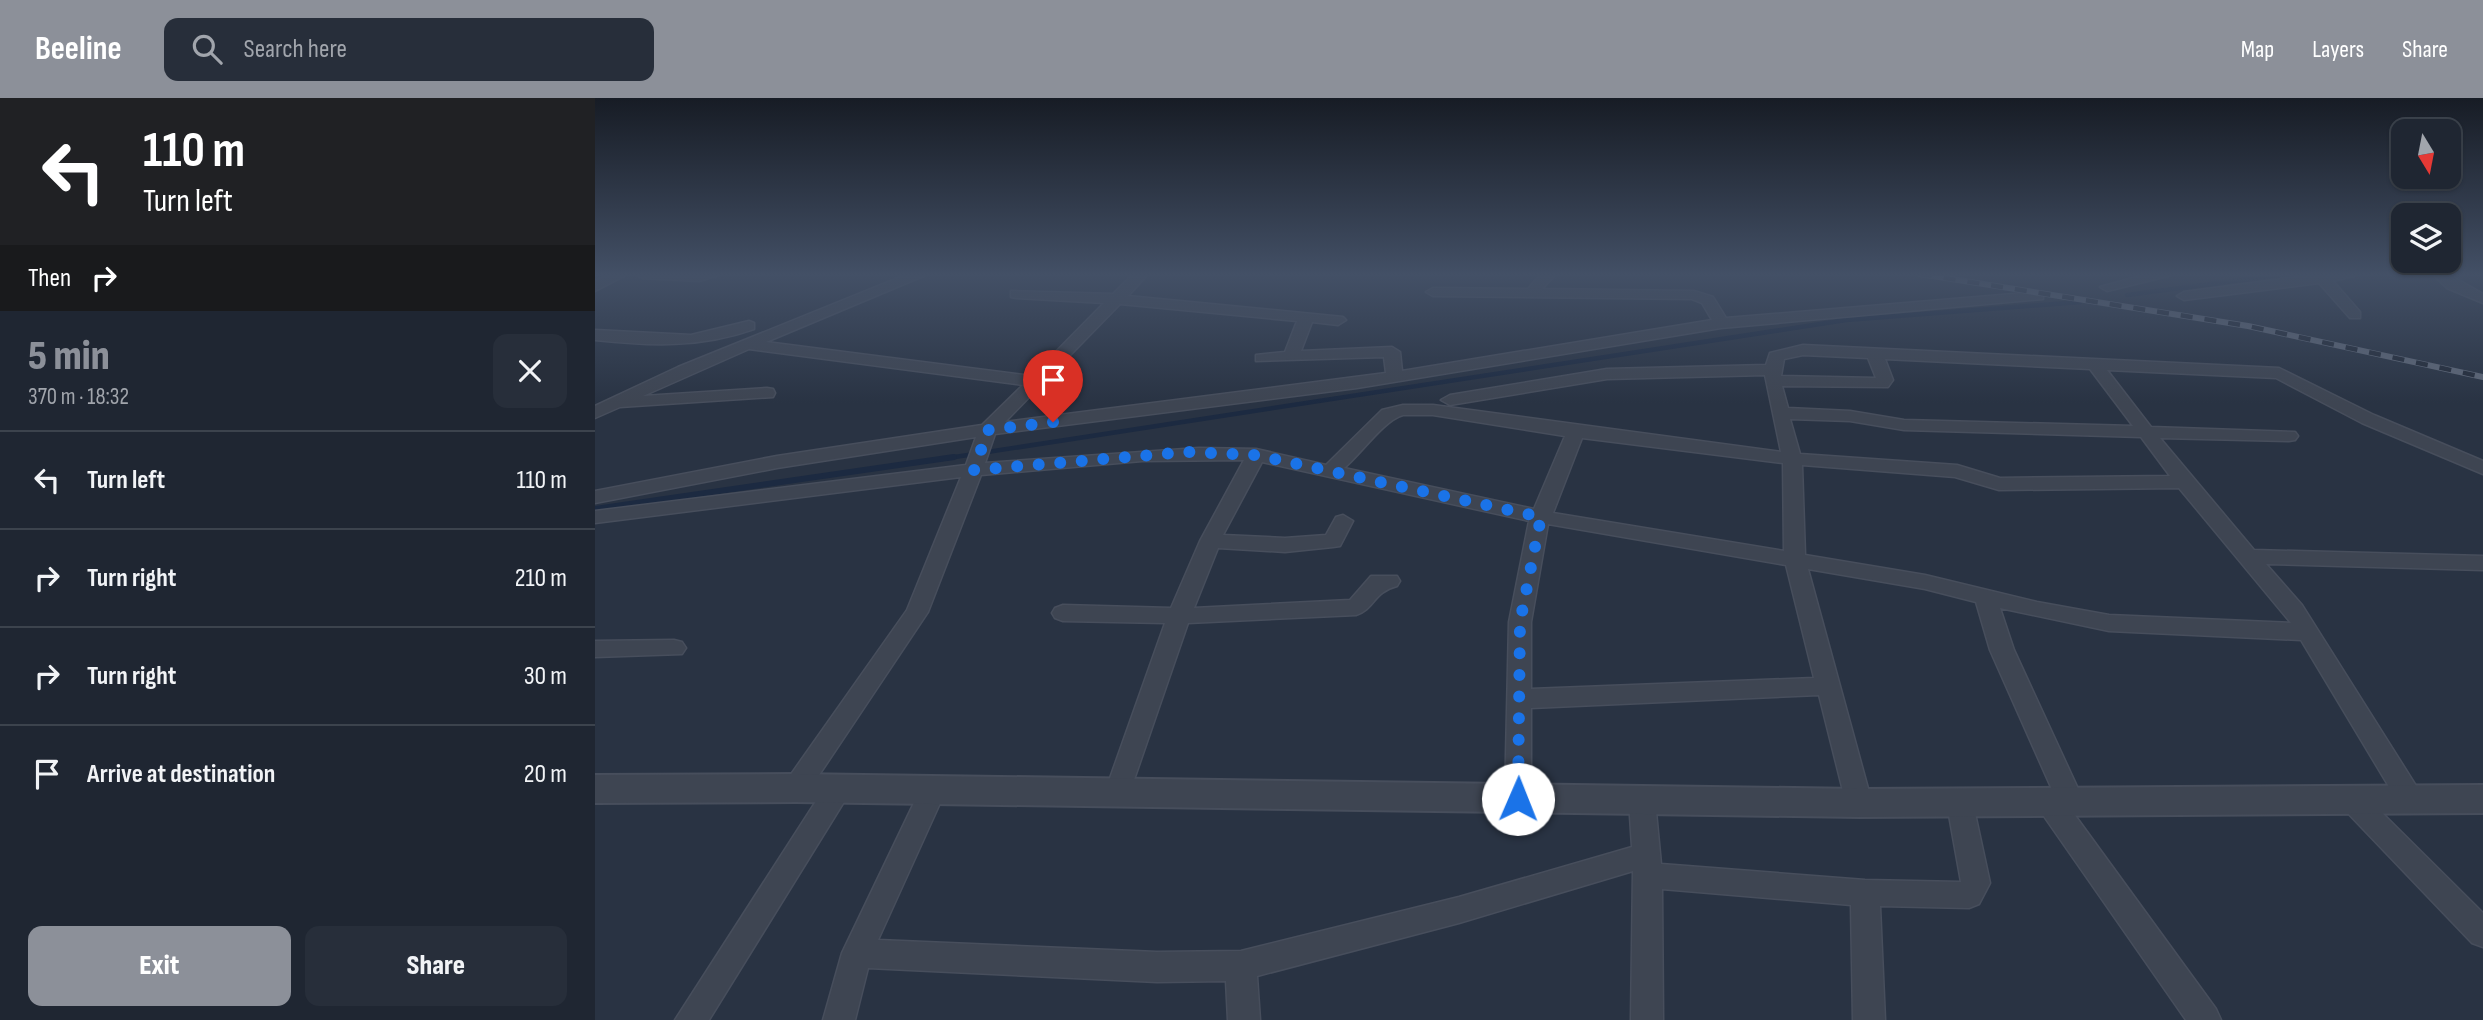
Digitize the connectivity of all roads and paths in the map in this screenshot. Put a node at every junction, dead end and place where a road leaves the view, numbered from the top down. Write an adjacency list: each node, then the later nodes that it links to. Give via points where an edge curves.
1 (817, 317): 10 (street)
2 (1100, 317): 18 (street)
3 (1306, 317): 6 (street); 12 (street)
4 (1718, 317): 7 (street)
5 (1791, 317): 7 (street)
6 (1338, 320)
7 (1721, 323): 15 (street)
8 (749, 327): 9 (street, via 704,341 675,343)
9 (595, 335)
10 (750, 345): 18 (street); 21 (street)
11 (1875, 354): 14 (street); 16 (street, via 1791,350 1776,356); 16 (street, via 1885,380 1882,383)
12 (1291, 356): 13 (street); 17 (street, via 1392,352)
13 (1262, 358)
14 (2093, 362): 25 (street); 30 (street, via 2279,373 2368,419)
15 (1437, 372): 17 (street); 20 (street)
16 (1772, 375): 20 (street, via 1607,374); 23 (street)
17 (1394, 376): 27 (street)
18 (1034, 381): 27 (street)
19 (767, 393): 21 (street)
20 (1451, 402): 24 (street); 31 (street, via 1388,414)
21 (614, 404): 22 (street)
22 (595, 413)
23 (1780, 413): 25 (street, via 1857,416 1904,425); 29 (street)
24 (1576, 432): 29 (street); 35 (street)
25 (2148, 432): 26 (street); 32 (street)
26 (2289, 436)
27 (980, 451): 28 (street); 33 (street, via 735,469); 34 (street, via 791,490); 50 (street, via 917,612)
28 (1256, 455): 31 (street); 37 (street)
29 (1792, 460): 32 (street, via 1957,471 1999,484); 39 (street)
30 (2483, 468)
31 (1330, 471): 35 (street)
32 (2184, 481): 38 (street)
33 (595, 497)
34 (595, 517)
35 (1541, 517): 39 (street); 49 (street, via 1520,622)
36 (1343, 521): 37 (street, via 1333,541)
37 (1210, 541): 44 (street)
38 (2249, 557): 40 (street); 45 (street)
39 (1795, 559): 42 (street); 48 (street)
40 (2483, 563)
41 (1389, 581): 44 (street, via 1379,581 1356,607)
42 (1986, 598): 45 (street, via 2109,623); 62 (street)
43 (1063, 613): 44 (street)
44 (1179, 616): 54 (street)
45 (2307, 632): 55 (street)
46 (674, 648): 47 (street)
47 (595, 649)
48 (1826, 686): 49 (street); 60 (street)
49 (1519, 699): 56 (street)
50 (796, 788): 51 (street); 52 (street)
51 (595, 789)
52 (838, 789): 53 (street); 68 (street)
53 (933, 790): 54 (street); 66 (street)
54 (1117, 794): 56 (street)
55 (2409, 797): 57 (street); 58 (street)
56 (1518, 799): 59 (street)
57 (2351, 799): 62 (street); 65 (street)
58 (2483, 799)
59 (1642, 801): 60 (street); 63 (street)
60 (1859, 803): 61 (street)
61 (1961, 804): 62 (street); 64 (street, via 1976,883 1969,895)
62 (2062, 804): 73 (street)
63 (1646, 865): 64 (street); 67 (street); 71 (street)
64 (1865, 893): 72 (street)
65 (2483, 933)
66 (857, 953): 67 (street, via 1157,967); 69 (street)
67 (1241, 966): 70 (street)
68 (691, 1020)
69 (839, 1020)
70 (1244, 1020)
71 (1647, 1020)
72 (1869, 1020)
73 (2205, 1020)

